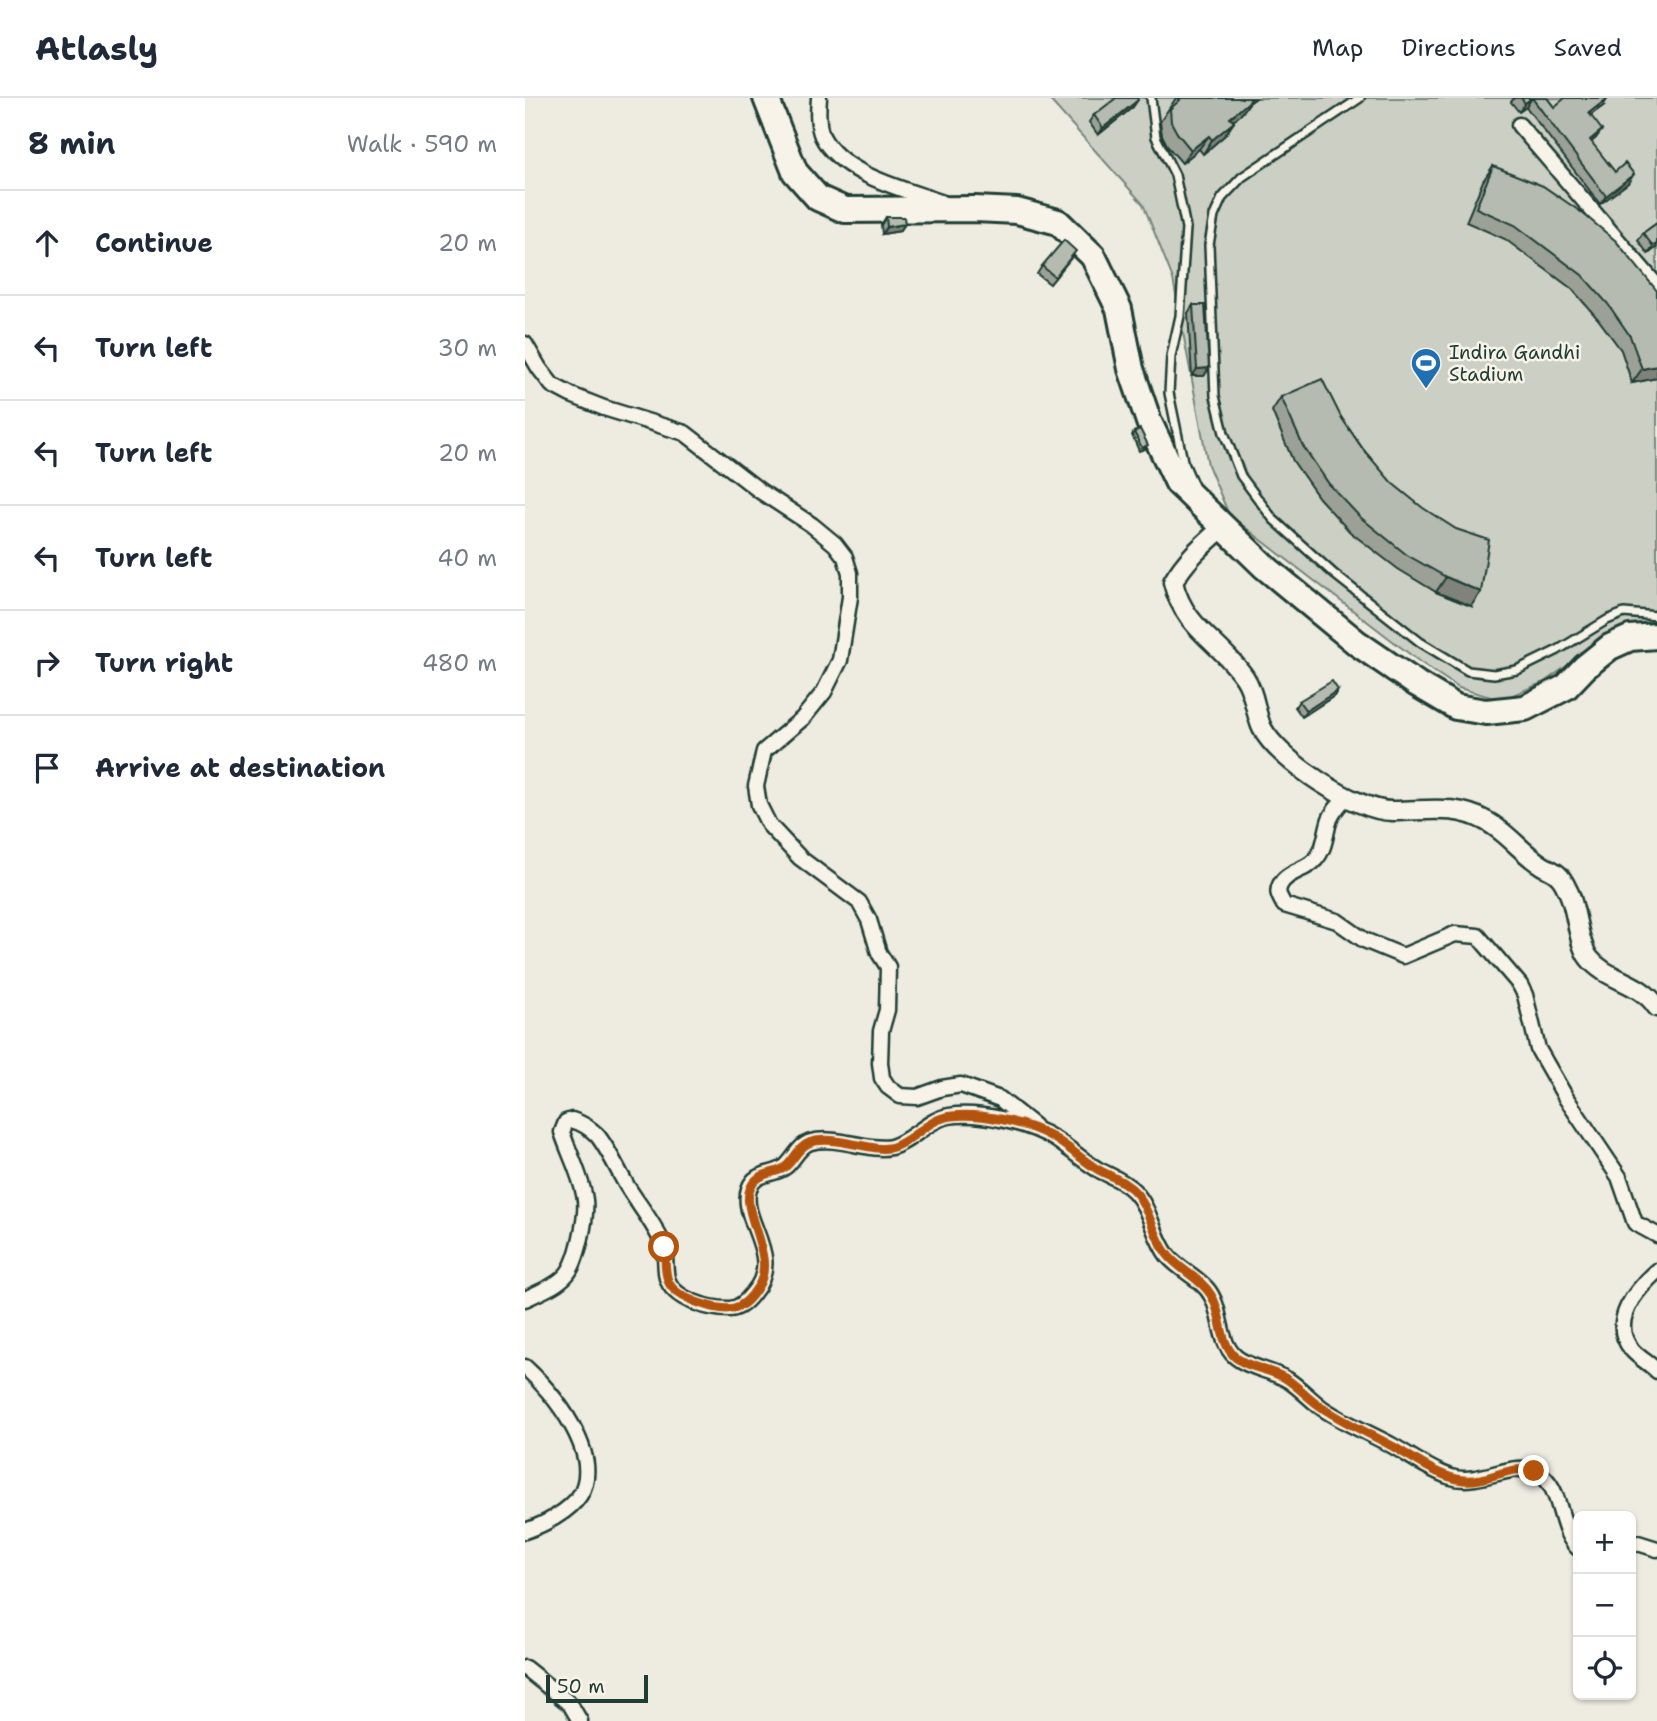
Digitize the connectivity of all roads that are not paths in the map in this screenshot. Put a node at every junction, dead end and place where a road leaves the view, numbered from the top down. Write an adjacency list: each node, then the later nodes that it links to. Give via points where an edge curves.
1 (766, 98): 6 (highway, via 795,172 818,198 845,210)
2 (819, 98): 6 (street, via 821,134 846,163)
3 (1151, 98): 9 (lane, via 1156,136 1175,175 1186,228 1169,393 1183,461)
4 (1360, 98): 11 (lane, via 1241,177 1222,198 1214,216 1209,245 1215,396 1241,476 1273,519 1334,574 1420,642 1468,671 1494,674 1517,670 1624,613)
5 (1519, 125): 7 (street)
6 (957, 208): 9 (highway, via 1017,211 1058,222 1093,257 1119,309 1131,369 1149,422 1178,483)
7 (1657, 286)
8 (525, 344): 15 (street, via 552,384 571,396 685,433 811,525 845,557 851,573 850,597 840,660 824,692 803,718 764,751 756,786 759,805 769,825 800,858 859,902 869,920 888,967 880,1063 888,1087 900,1096 917,1097 961,1085 1000,1099)
9 (1202, 506): 10 (highway)
10 (1223, 527): 12 (highway, via 1357,643 1456,707 1486,712 1525,708 1566,687 1610,647 1630,638); 13 (street, via 1180,570 1173,582 1176,594 1187,618 1246,680 1262,728 1275,747)
11 (1657, 616)
12 (1657, 636)
13 (1346, 797): 14 (street, via 1382,811 1434,808 1461,811 1487,821 1560,876 1588,957 1636,987); 16 (street, via 1331,815 1316,859 1284,879 1278,888 1284,905 1337,921 1364,940 1403,956 1455,934 1478,936 1520,985 1538,1049 1619,1177 1635,1223)
14 (1657, 1007)
15 (1041, 1131): 18 (street, via 1003,1121 951,1116 893,1147 840,1141 805,1144 784,1168 764,1174 748,1191 764,1255 764,1275 749,1298 731,1309 695,1302 671,1287 659,1235 605,1147 589,1128 572,1120 562,1132 585,1199 575,1255 568,1273); 22 (street, via 1131,1187 1166,1253 1213,1297 1232,1354 1285,1378 1329,1412 1447,1476 1475,1480 1518,1469 1534,1471 1542,1476 1561,1508)
16 (1657, 1235)
17 (1657, 1271): 20 (street, via 1626,1307 1623,1322 1626,1342)
18 (525, 1299)
19 (525, 1367): 21 (street, via 570,1419 586,1472 580,1495 569,1507)
20 (1657, 1371)
21 (525, 1531)
22 (1573, 1543)
23 (1636, 1544): 24 (street)
24 (1657, 1549)
25 (525, 1668): 26 (street, via 570,1704)
26 (580, 1721)

